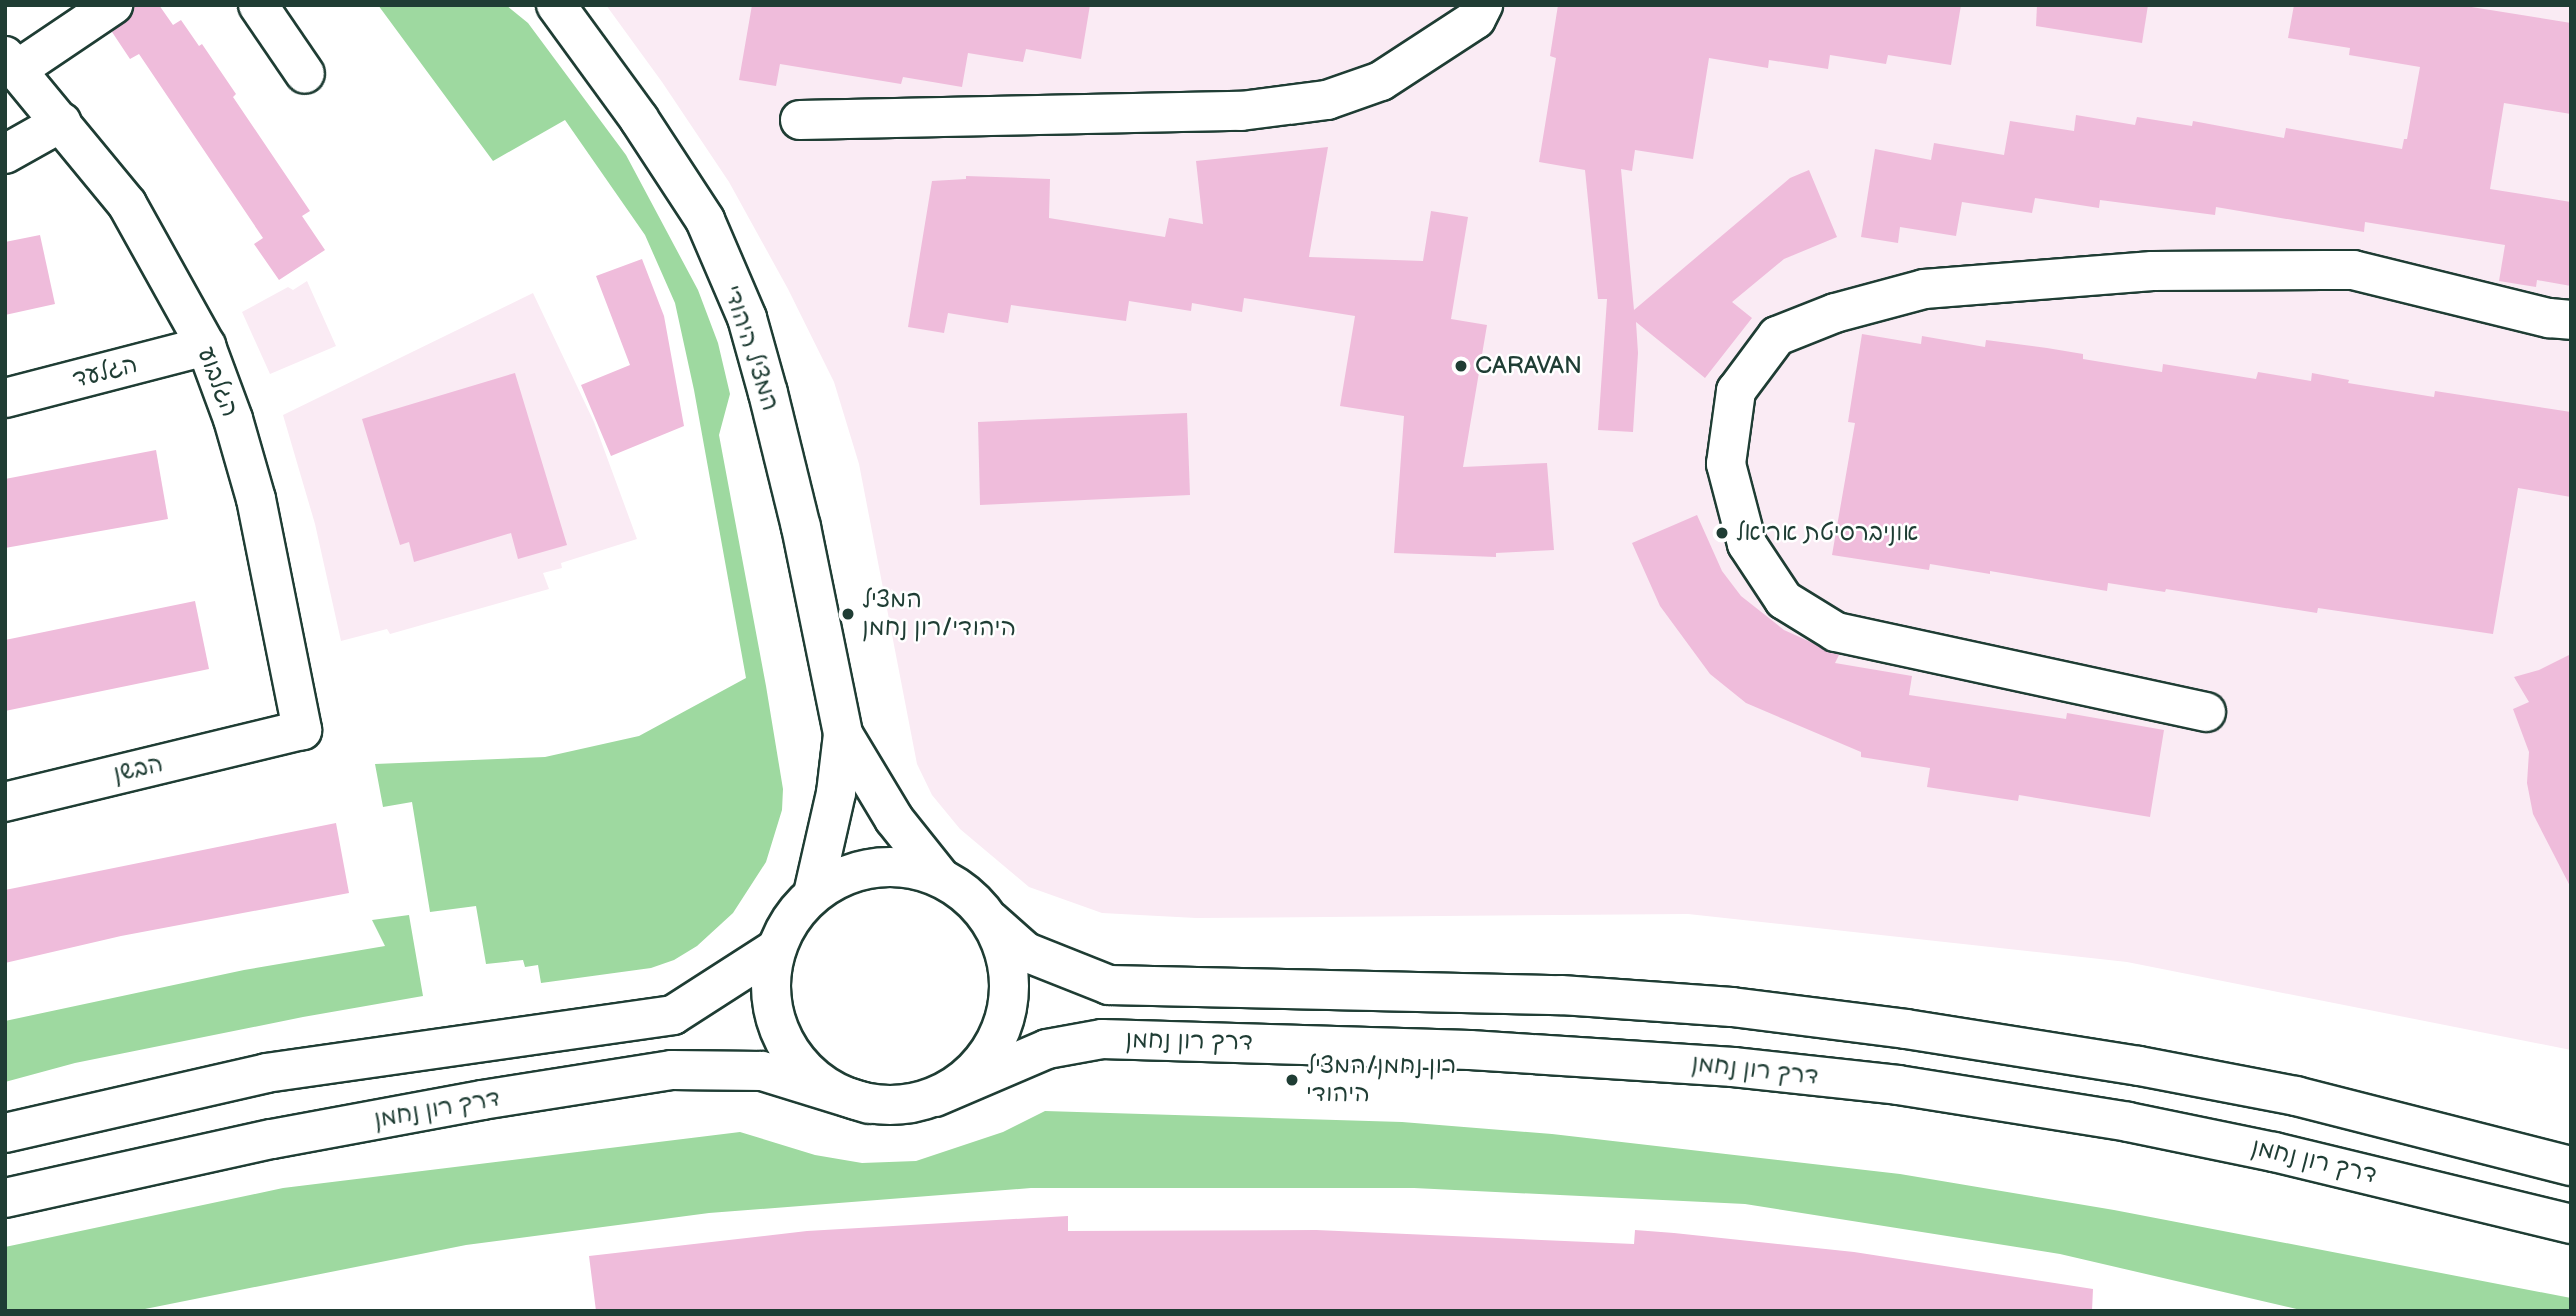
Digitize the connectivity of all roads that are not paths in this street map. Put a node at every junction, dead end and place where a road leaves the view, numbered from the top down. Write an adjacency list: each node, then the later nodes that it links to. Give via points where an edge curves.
1 (113, 5): 5 (main road)
2 (258, 5): 6 (main road)
3 (556, 5): 14 (main road, המציל היהודי, via 705,220 747,318 801,527)
4 (1483, 5): 7 (main road, via 1476,19 1381,80 1327,100 1241,111)
5 (12, 63): 8 (main road, הגלבוע)
6 (304, 74)
7 (800, 120)
8 (62, 122): 9 (main road); 11 (main road, הגלבוע, via 127,204)
9 (5, 155)
10 (2571, 320): 13 (main road, via 2353,270 2152,271 1924,289 1835,313 1777,337 1736,391 1726,464 1748,544 1784,600 1836,632)
11 (206, 346): 12 (main road, הגלעד); 15 (main road, הגלבוע, via 256,499 302,730)
12 (5, 398)
13 (2206, 712)
14 (843, 734): 17 (main road, המציל היהודי, via 894,819); 18 (main road, המציל היהודי, via 836,793)
15 (271, 740): 16 (main road, הבשן, via 139,767)
16 (5, 802)
17 (941, 878): 18 (main road, via 908,868 875,867 842,877); 19 (main road, via 970,896)
18 (813, 894): 20 (main road, via 791,919)
19 (991, 921): 21 (main road, via 1008,965 1011,988 1005,1023 989,1054 966,1079); 24 (main road, via 1026,952 1109,985 1561,995 1745,1008 2152,1068 2296,1096)
20 (776, 949): 22 (main road, via 770,989 778,1029 799,1064 831,1090); 23 (main road, via 673,1015 266,1073)
21 (935, 1097): 22 (main road, via 903,1105); 26 (main road, דרך רון נחמן, via 1047,1049 1102,1039 1470,1050 1733,1067 1898,1085 2128,1122 2313,1161)
22 (869, 1104): 25 (main road, דרך רון נחמן, via 762,1071 672,1070 272,1139)
23 (5, 1133)
24 (2571, 1166)
25 (5, 1198)
26 (2571, 1224)

